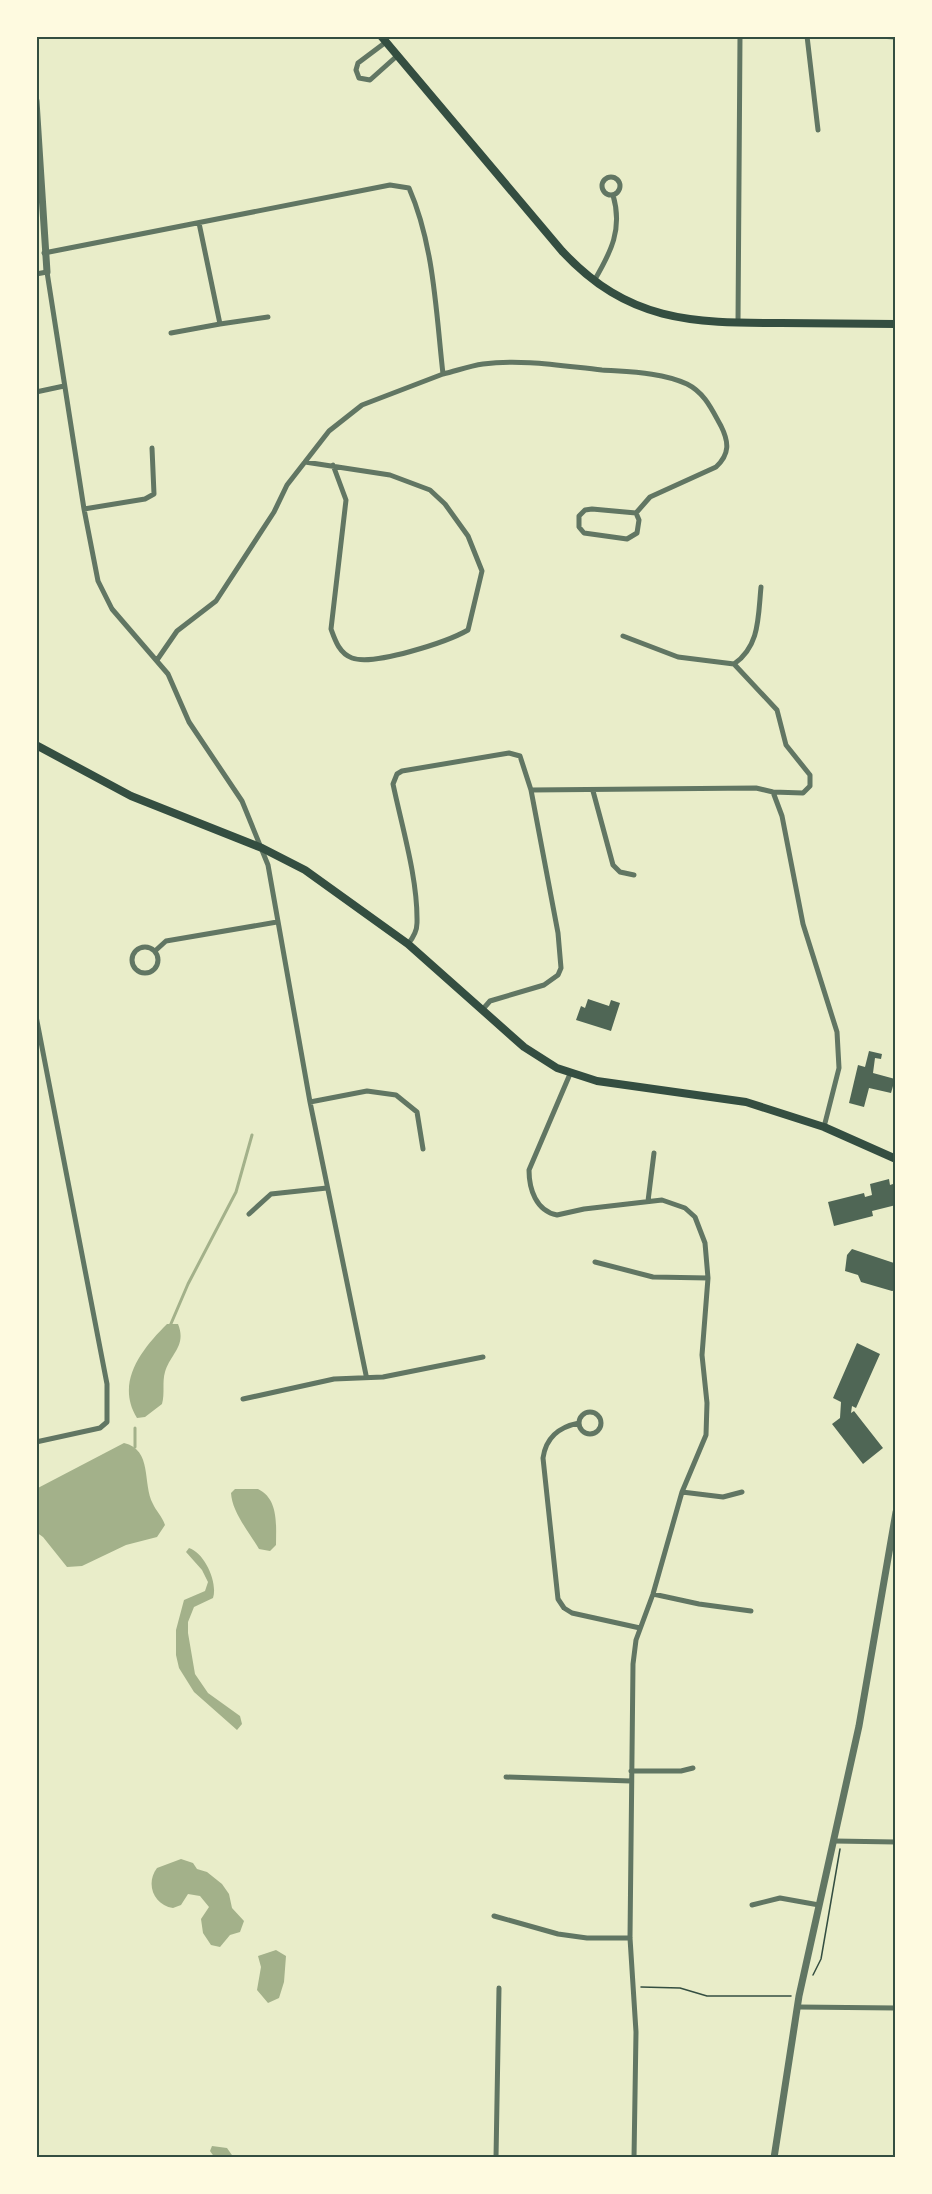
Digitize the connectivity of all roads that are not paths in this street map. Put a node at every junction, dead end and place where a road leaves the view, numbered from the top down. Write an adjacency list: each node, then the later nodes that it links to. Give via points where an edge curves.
1 (740, 36): 16 (street)
2 (807, 36): 8 (street)
3 (878, 36): 4 (street)
4 (896, 37)
5 (384, 39): 6 (main road); 6 (street, via 358,63 359,78 370,80)
6 (398, 55): 14 (main road, via 562,252)
7 (36, 102): 11 (street)
8 (818, 130)
9 (613, 195): 14 (street, via 618,210 615,243)
10 (199, 223): 11 (street); 17 (street); 20 (street, via 390,185 409,188 418,208 433,275)
11 (44, 253): 12 (street)
12 (47, 272): 13 (street); 21 (street)
13 (36, 274)
14 (594, 281): 16 (main road, via 627,301 663,315)
15 (268, 317): 17 (street)
16 (738, 323): 18 (main road)
17 (220, 324): 19 (street)
18 (896, 324)
19 (171, 333)
20 (443, 374): 24 (street, via 362,405 329,431); 27 (street, via 510,362 669,378 687,385 706,400 724,434 728,448 725,459 650,497)
21 (64, 386): 22 (street); 26 (street)
22 (36, 392)
23 (152, 448): 26 (street, via 154,494 146,499)
24 (305, 462): 25 (street); 30 (street, via 216,601 177,631)
25 (333, 465): 25 (street, via 346,500 331,629 337,646 351,657 367,660 412,651 468,630 482,571 468,536 446,504 416,483)
26 (84, 509): 30 (street, via 104,597)
27 (636, 513): 27 (street, via 585,510 579,516 579,527 589,535 627,539 637,533)
28 (761, 587): 31 (street, via 753,646)
29 (623, 636): 31 (street, via 678,657)
30 (157, 660): 36 (street, via 168,674 189,722 242,801)
31 (734, 664): 35 (street, via 777,710 786,745 810,775 810,786 803,793)
32 (36, 745): 36 (main road, via 131,796)
33 (531, 790): 34 (street); 39 (street, via 520,756 509,753 397,774 393,784 417,924); 41 (street, via 561,968 544,985 490,1001)
34 (593, 791): 35 (street, via 756,788); 37 (street, via 613,865 620,872)
35 (773, 792): 45 (street, via 782,816 803,924 837,1032 839,1068)
36 (262, 848): 38 (street); 39 (main road, via 326,884)
37 (634, 875)
38 (277, 922): 40 (street, via 166,941); 44 (street)
39 (408, 944): 41 (main road)
40 (155, 951): 40 (street, via 147,947 138,949 132,956 136,969 143,973 155,970 159,958)
41 (483, 1009): 43 (main road, via 534,1054)
42 (36, 1016): 58 (street, via 107,1384 107,1422 87,1432)
43 (570, 1074): 45 (main road, via 746,1102); 50 (street, via 529,1170 529,1182 538,1202 550,1214 557,1215)
44 (310, 1102): 46 (street, via 366,1092 396,1095 417,1112); 49 (street)
45 (824, 1127): 48 (main road)
46 (423, 1149)
47 (654, 1153): 50 (street)
48 (896, 1159)
49 (327, 1188): 51 (street, via 271,1194); 55 (street)
50 (648, 1201): 53 (street, via 673,1203 694,1217 705,1243)
51 (249, 1214)
52 (595, 1262): 53 (street, via 653,1277)
53 (708, 1278): 59 (street, via 702,1355 707,1423)
54 (483, 1357): 55 (street, via 383,1377)
55 (366, 1375): 56 (street)
56 (243, 1399)
57 (579, 1423): 57 (street, via 588,1433 597,1430 600,1421 591,1412 582,1415); 64 (street, via 556,1432 543,1458 558,1599 572,1613)
58 (36, 1442)
59 (682, 1492): 60 (street, via 723,1497); 62 (street)
60 (742, 1492)
61 (896, 1512): 69 (street, via 860,1726)
62 (653, 1594): 63 (street); 64 (street)
63 (751, 1611)
64 (640, 1628): 66 (street, via 633,1664)
65 (693, 1768): 66 (street)
66 (631, 1771): 68 (street)
67 (506, 1777): 68 (street)
68 (632, 1781): 74 (street)
69 (834, 1841): 70 (street); 72 (street)
70 (896, 1842)
71 (752, 1905): 72 (street, via 780,1899)
72 (819, 1905): 76 (street)
73 (494, 1916): 74 (street, via 558,1934)
74 (630, 1938): 79 (street, via 636,2032)
75 (499, 1988): 78 (street)
76 (798, 2007): 77 (street); 80 (street)
77 (896, 2008)
78 (496, 2158)
79 (634, 2158)
80 (774, 2158)

